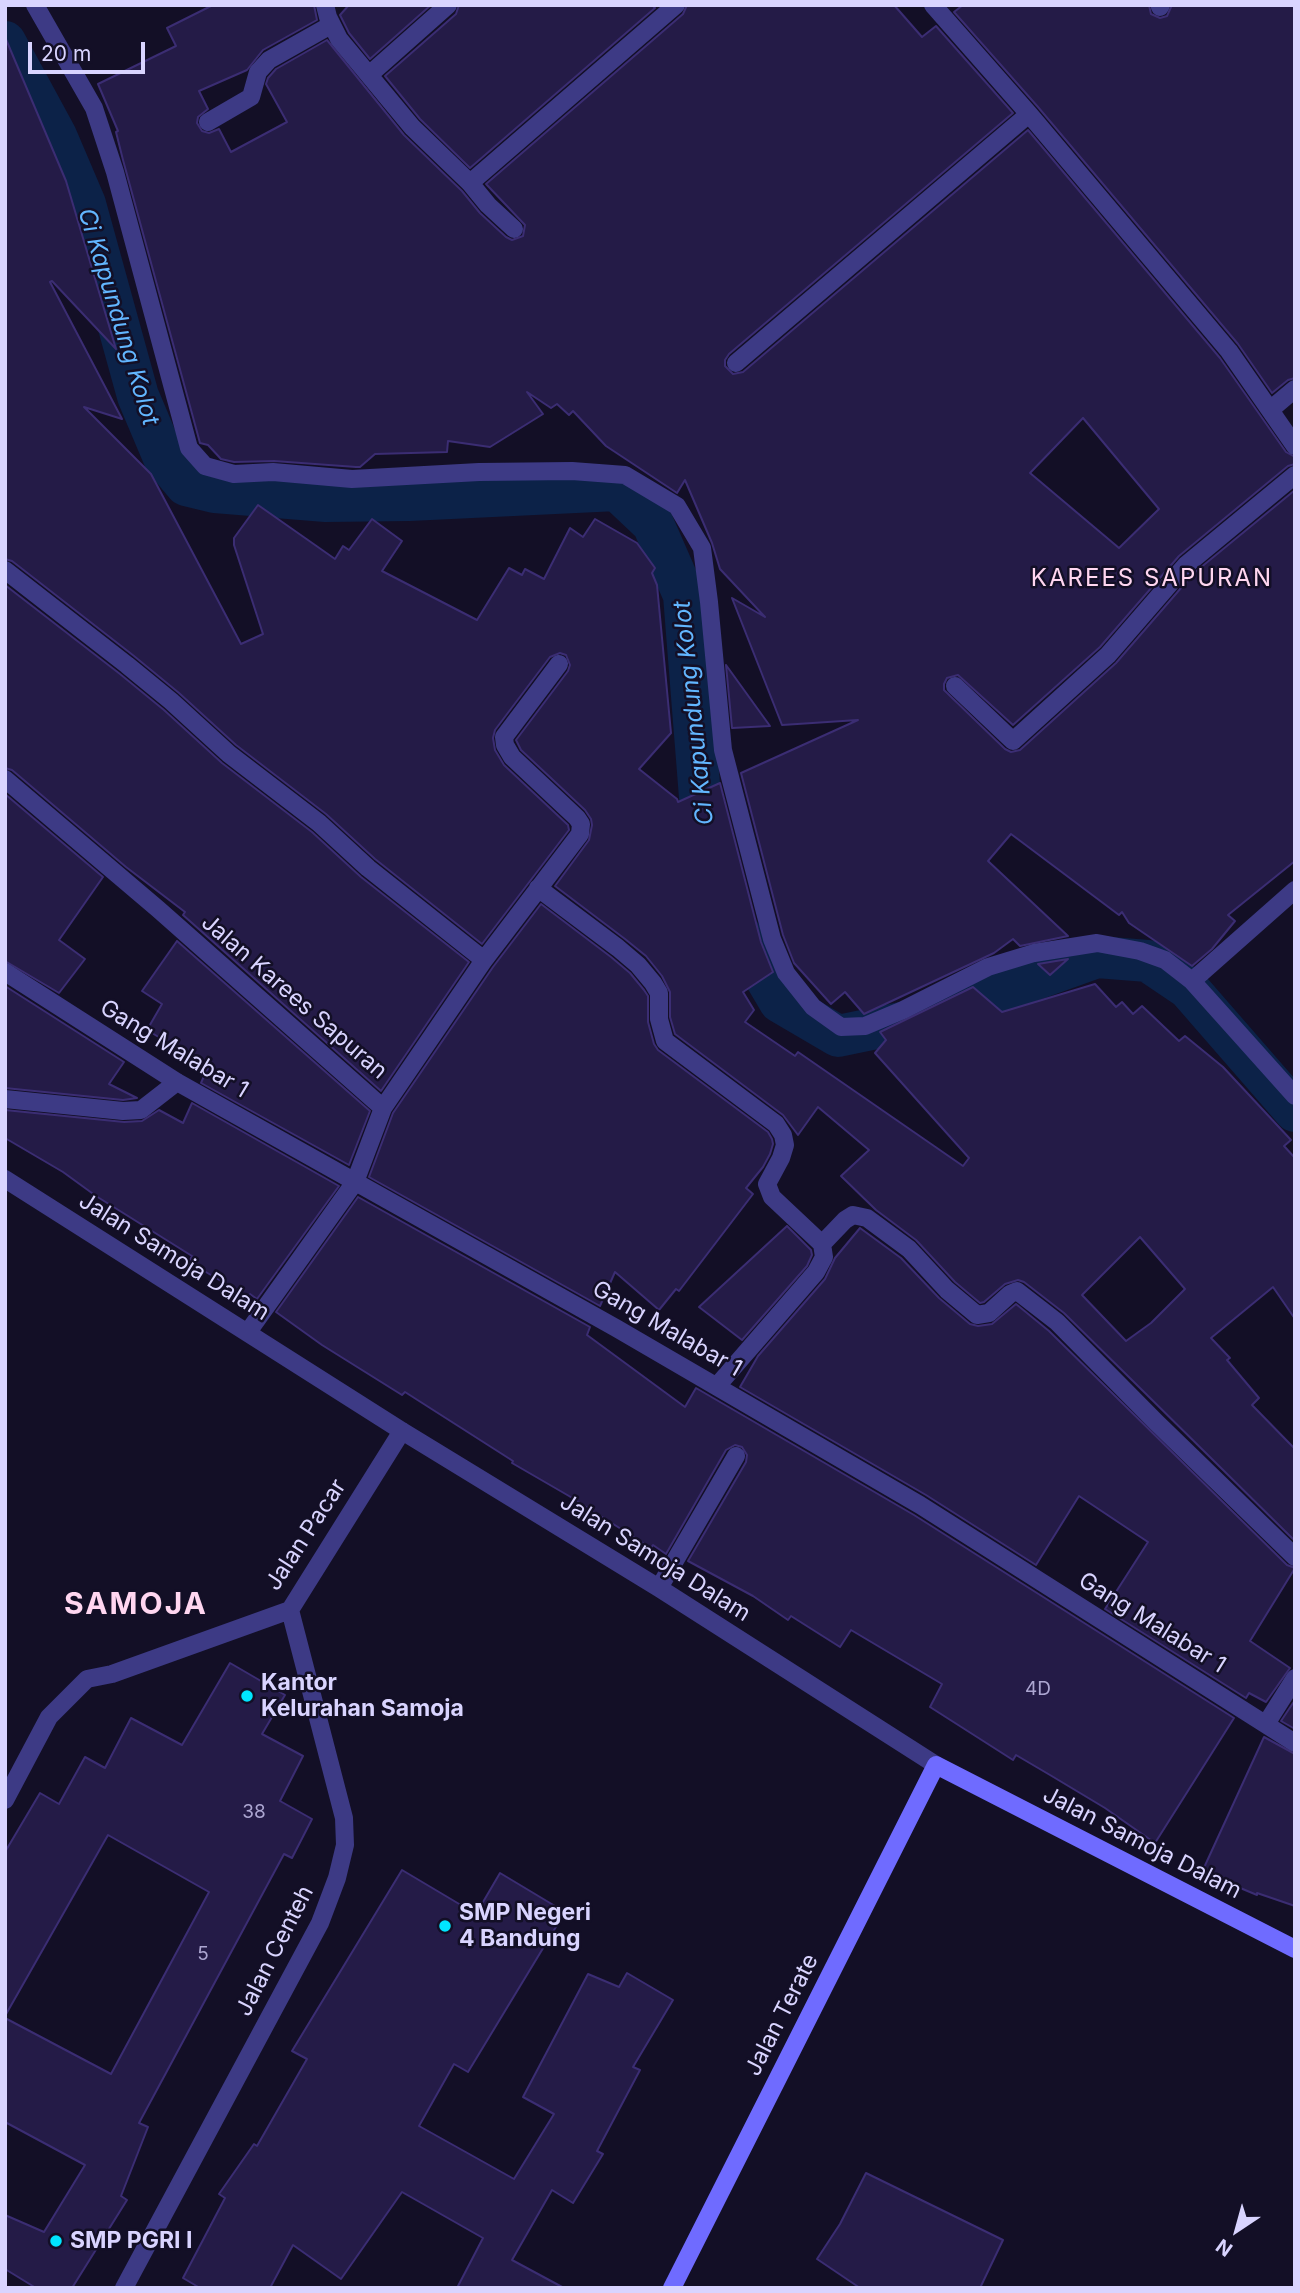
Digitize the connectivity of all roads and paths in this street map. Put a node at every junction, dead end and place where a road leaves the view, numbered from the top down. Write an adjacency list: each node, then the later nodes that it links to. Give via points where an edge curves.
1 (35, 5): 25 (street, via 94,108 189,448 205,466 234,474 273,472 352,479 479,472 625,475 677,506 702,548 723,750 748,855 786,973 813,1007 841,1027 865,1026 988,967 1034,953 1097,943 1165,960)
2 (325, 5): 6 (street)
3 (448, 5): 7 (street)
4 (676, 5): 10 (street)
5 (933, 5): 8 (street)
6 (331, 24): 7 (street); 9 (street, via 269,60 258,72 251,97)
7 (369, 75): 10 (street, via 412,127)
8 (1029, 114): 12 (street); 14 (street, via 1229,351)
9 (208, 122)
10 (470, 183): 11 (street)
11 (514, 229)
12 (736, 363)
13 (1295, 389): 14 (street)
14 (1270, 410): 15 (street)
15 (1295, 446)
16 (1295, 475): 19 (street, via 1186,565 1108,655 1013,741)
17 (5, 570): 23 (street)
18 (559, 664): 21 (street, via 504,737 512,757 581,824 576,841)
19 (955, 686)
20 (5, 779): 29 (street, Jalan Karees Sapuran)
21 (538, 888): 23 (street); 32 (street, via 618,948 653,983 659,993 665,1041 776,1124 785,1146 767,1184 772,1196)
22 (1295, 890): 25 (street)
23 (484, 960): 29 (street)
24 (5, 972): 26 (street, Gang Malabar 1)
25 (1192, 981): 27 (street)
26 (177, 1082): 28 (street, via 141,1111); 31 (street, Gang Malabar 1)
27 (1295, 1096)
28 (5, 1099)
29 (383, 1108): 31 (street, Jalan Karees Sapuran)
30 (5, 1179): 33 (street, Jalan Samoja Dalam)
31 (355, 1182): 33 (street, Jalan Karees Sapuran); 34 (street, Gang Malabar 1)
32 (822, 1244): 34 (street, via 824,1257 816,1272); 37 (street, via 853,1215 867,1218 909,1249 977,1315 989,1313 1017,1291 1057,1322)
33 (248, 1332): 35 (street, Jalan Samoja Dalam)
34 (717, 1386): 41 (street, Gang Malabar 1, via 920,1505)
35 (402, 1431): 38 (street, Jalan Samoja Dalam); 39 (street, Jalan Pacar)
36 (736, 1456): 38 (street)
37 (1295, 1557)
38 (659, 1588): 43 (street, Jalan Samoja Dalam)
39 (290, 1610): 44 (street, Jalan Pacar, via 113,1674 87,1679 49,1717); 46 (street, Jalan Centeh, via 344,1818 345,1845 337,1878 320,1923)
40 (1295, 1678): 41 (street)
41 (1266, 1724): 42 (street, Gang Malabar 1)
42 (1295, 1743)
43 (936, 1765): 45 (street, Jalan Samoja Dalam); 47 (street, Jalan Terate)
44 (5, 1800)
45 (1295, 1949)
46 (124, 2288)
47 (672, 2288)

